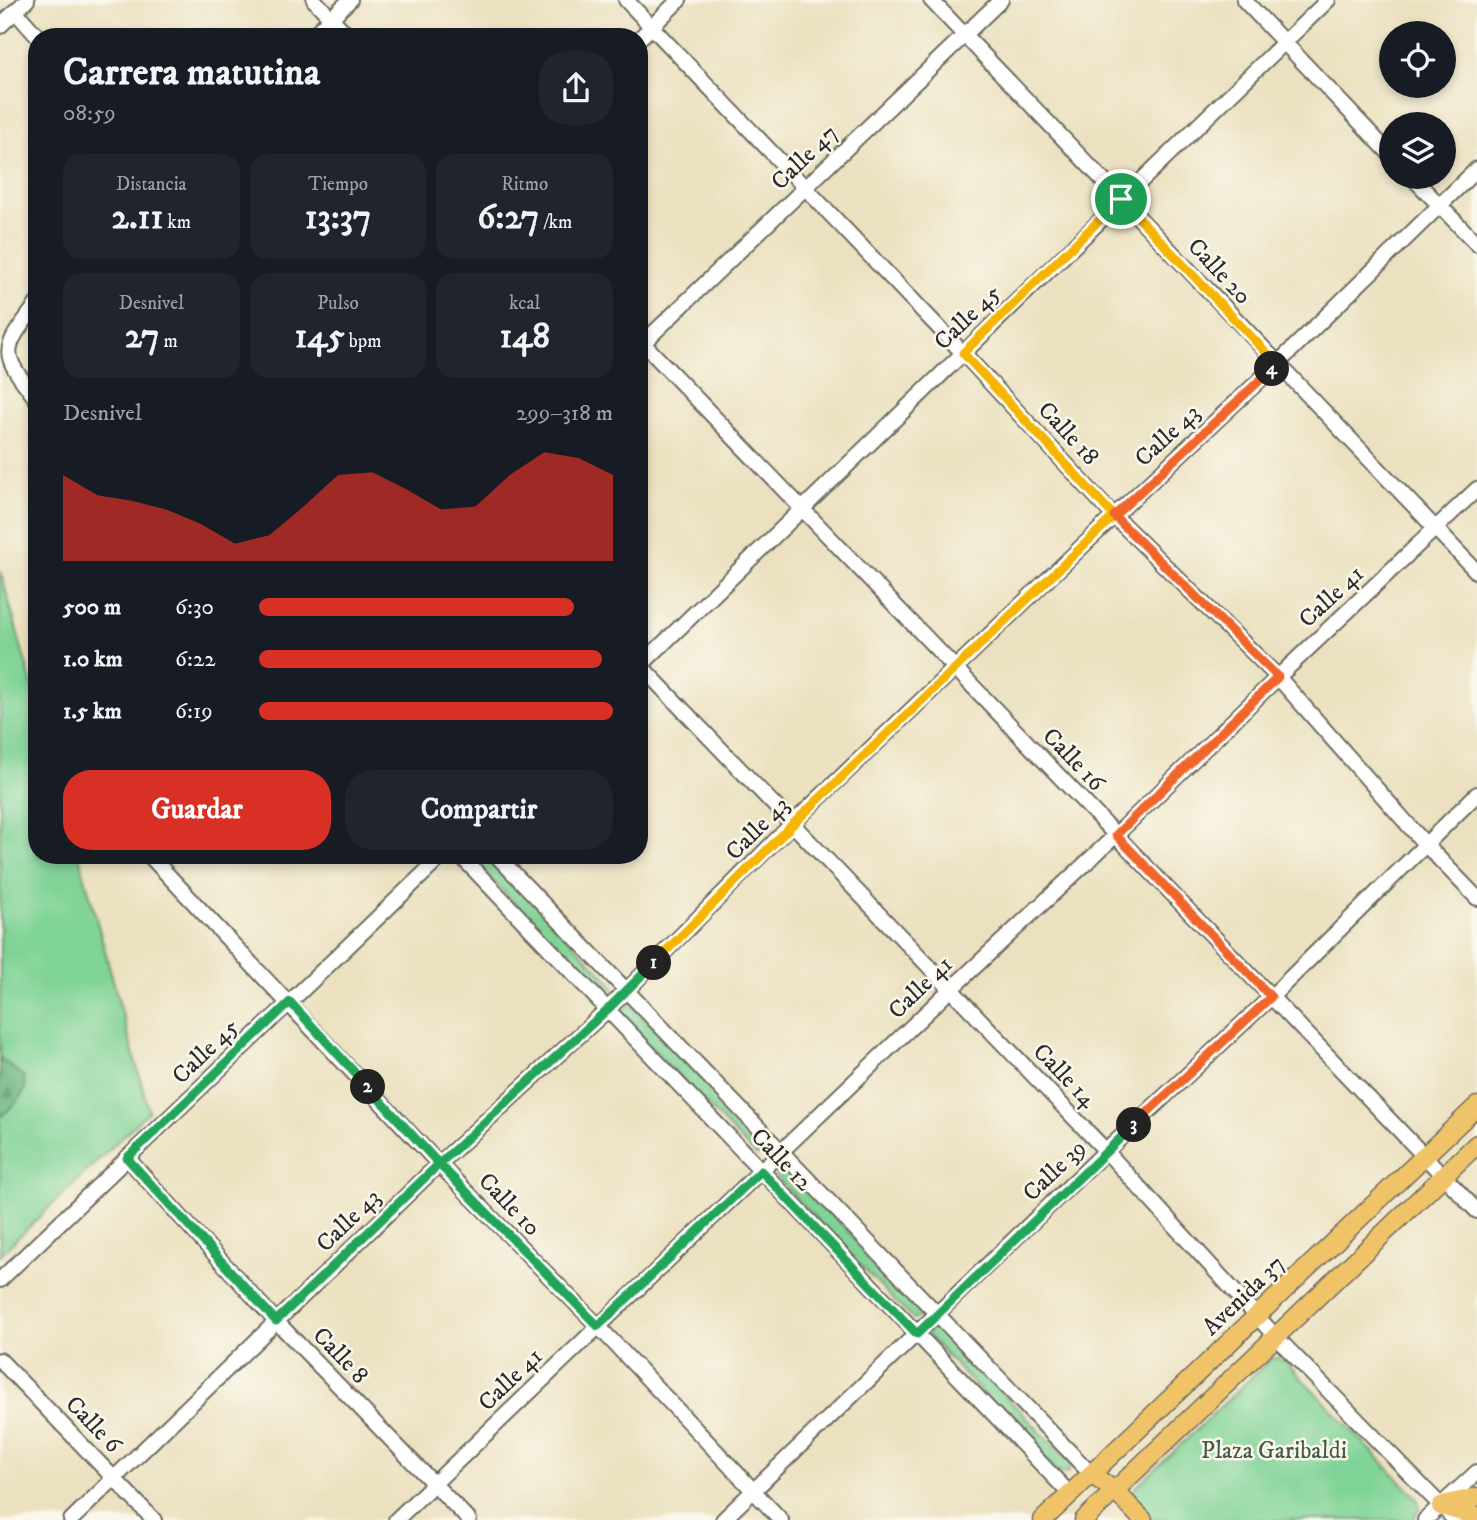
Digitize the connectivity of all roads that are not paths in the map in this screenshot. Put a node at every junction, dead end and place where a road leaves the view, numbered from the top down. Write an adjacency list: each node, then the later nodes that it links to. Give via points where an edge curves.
1 (27, 0): 10 (street)
2 (314, 0): 11 (street)
3 (350, 0): 11 (street)
4 (626, 0): 13 (street, Calle 18)
5 (679, 0): 13 (street)
6 (930, 0): 18 (street, Calle 20)
7 (1001, 0): 18 (street, Calle 47)
8 (1244, 0): 19 (street)
9 (1328, 0): 19 (street, Calle 45)
10 (15, 11): 12 (street); 14 (street)
11 (331, 18): 15 (street); 16 (street)
12 (0, 26)
13 (651, 27): 17 (street); 22 (street, Calle 18)
14 (30, 28)
15 (320, 28)
16 (340, 28)
17 (648, 30)
18 (964, 36): 22 (street, Calle 47); 24 (street, Calle 20)
19 (1285, 44): 20 (street); 24 (street, Calle 45)
20 (1379, 142)
21 (1477, 169): 25 (street, Calle 43)
22 (804, 188): 28 (street, Calle 47); 31 (street, Calle 18)
23 (1424, 189): 25 (street)
24 (1121, 199): 31 (street, Calle 45); 32 (street, Calle 20)
25 (1439, 205): 26 (street); 32 (street, Calle 43)
26 (1477, 244)
27 (28, 313): 29 (street, via 6,335)
28 (648, 335)
29 (1, 351): 33 (street, via 5,366)
30 (648, 351): 35 (street, Calle 16)
31 (963, 353): 35 (street, Calle 45); 36 (street, Calle 18)
32 (1277, 364): 36 (street, Calle 43); 37 (street, Calle 20)
33 (28, 390)
34 (1477, 489): 37 (street, Calle 41)
35 (803, 509): 39 (street, Calle 45); 40 (street, Calle 16)
36 (1114, 516): 40 (street, Calle 43); 42 (street, Calle 18)
37 (1435, 530): 38 (street, Calle 20); 42 (street, Calle 41)
38 (1477, 572)
39 (648, 656)
40 (955, 668): 44 (street, Calle 43); 45 (street, Calle 16)
41 (648, 674): 44 (street, Calle 14)
42 (1278, 677): 45 (street, Calle 41); 46 (street, Calle 18)
43 (1477, 794): 46 (street, Calle 39)
44 (792, 825): 52 (street, Calle 14); 53 (street, Calle 43)
45 (1116, 835): 52 (street, Calle 41); 54 (street, Calle 16)
46 (1425, 844): 51 (street, Calle 18); 54 (street, Calle 39)
47 (158, 864): 55 (street, Calle 10)
48 (434, 864): 55 (street, Calle 45)
49 (469, 864): 56 (street, Calle 12)
50 (505, 864): 53 (street, Calle 12)
51 (1477, 898)
52 (951, 989): 59 (street, Calle 41); 60 (street, Calle 14)
53 (626, 991): 56 (street, Calle 43); 59 (street, Calle 12)
54 (1271, 997): 60 (street, Calle 39); 61 (street, Calle 16)
55 (290, 1002): 62 (street, Calle 45); 63 (street, Calle 10)
56 (608, 1009): 63 (street, Calle 43); 64 (street, Calle 12)
57 (1477, 1106): 61 (main road, Avenida 37)
58 (1477, 1144): 65 (main road)
59 (781, 1152): 64 (street, Calle 41); 68 (street, Calle 12)
60 (1106, 1152): 68 (street, Calle 39); 69 (street, Calle 14)
61 (1424, 1156): 65 (street, Calle 16); 69 (main road, Avenida 37)
62 (127, 1158): 67 (street, Calle 45); 70 (street, Calle 8)
63 (439, 1164): 70 (street, Calle 43); 71 (street, Calle 10)
64 (761, 1171): 71 (street, Calle 41); 72 (street, Calle 12)
65 (1443, 1177): 66 (street, Calle 16); 73 (main road)
66 (1477, 1211)
67 (0, 1280)
68 (937, 1314): 72 (street, Calle 39); 76 (street, Calle 12)
69 (1256, 1316): 73 (street, Calle 14); 76 (main road, Avenida 37)
70 (276, 1321): 77 (street, Calle 43); 78 (street, Calle 8)
71 (598, 1326): 78 (street, Calle 41); 79 (street, Calle 10)
72 (917, 1334): 79 (street, Calle 39); 81 (street, Calle 12)
73 (1276, 1337): 80 (main road); 83 (street, Calle 14)
74 (0, 1360): 77 (street, Calle 6)
75 (1477, 1472): 83 (street)
76 (1091, 1474): 80 (main road); 81 (main road, Avenida 37)
77 (114, 1477): 85 (street, Calle 43); 86 (street, Calle 6)
78 (434, 1483): 87 (street, Calle 41); 88 (street, Calle 8)
79 (754, 1490): 89 (street, Calle 39); 90 (street, Calle 10)
80 (1115, 1491): 92 (main road); 93 (main road)
81 (1070, 1494): 91 (main road, Avenida 37); 92 (main road)
82 (1477, 1497): 83 (main road)
83 (1441, 1506): 84 (main road); 94 (street); 95 (street, Calle 14)
84 (1477, 1516)
85 (71, 1520)
86 (154, 1520)
87 (396, 1520)
88 (469, 1520)
89 (723, 1520)
90 (782, 1520)
91 (1043, 1520)
92 (1086, 1520)
93 (1143, 1520)
94 (1425, 1520)
95 (1455, 1520)

